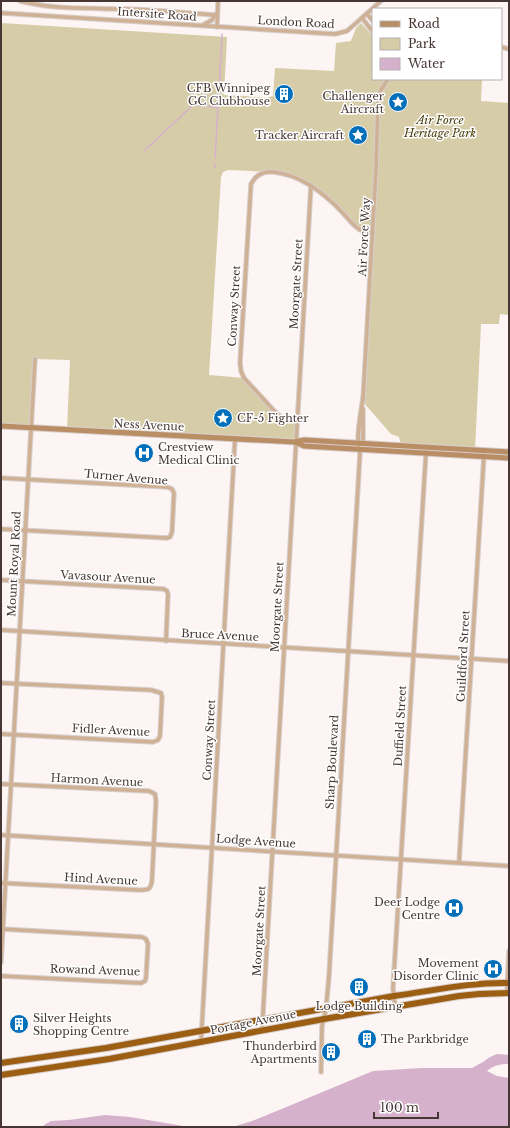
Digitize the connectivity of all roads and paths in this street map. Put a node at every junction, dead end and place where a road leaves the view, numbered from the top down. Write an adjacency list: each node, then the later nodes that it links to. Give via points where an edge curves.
1 (20, 1): 7 (street, via 62,8)
2 (218, 1): 7 (street)
3 (381, 1): 4 (street, London Road)
4 (373, 8)
5 (372, 9): 8 (street, London Road)
6 (1, 13): 11 (street, Intersite Road)
7 (217, 13): 11 (street, via 210,22); 12 (street)
8 (367, 14): 9 (street, London Road); 10 (street)
9 (362, 18): 12 (street, London Road, via 344,33 335,34); 13 (street)
10 (372, 20)
11 (201, 26): 12 (street, Intersite Road)
12 (216, 26)
13 (372, 31)
14 (387, 80): 16 (street, Air Force Way, via 380,90 378,100)
15 (310, 185): 16 (street, via 335,204 358,229); 18 (street, Moorgate Street); 18 (street, Conway Street, via 288,175 266,172 259,174 251,184 240,368 244,378 277,414 283,418)
16 (373, 233): 23 (street, Air Force Way)
17 (35, 358): 20 (street, Mount Royal Road)
18 (297, 419): 22 (street, Moorgate Street)
19 (1, 426): 20 (main road, Ness Avenue)
20 (32, 428): 21 (main road, Ness Avenue); 32 (street, Mount Royal Road)
21 (235, 439): 22 (main road, Ness Avenue); 40 (street, Conway Street)
22 (296, 442): 23 (main road, Ness Avenue); 25 (main road, Ness Avenue, via 304,446); 41 (street, Moorgate Street)
23 (360, 442): 24 (main road, Ness Avenue); 25 (street, Air Force Way)
24 (426, 447): 26 (main road, Ness Avenue); 28 (street, Duffield Street)
25 (360, 450): 28 (main road, Ness Avenue); 42 (street, Sharp Boulevard)
26 (484, 450): 27 (main road, Ness Avenue); 29 (street, Guildford Street)
27 (509, 452)
28 (426, 453): 29 (main road, Ness Avenue); 43 (street, Duffield Street)
29 (483, 457): 30 (main road, Ness Avenue); 44 (street, Guildford Street)
30 (509, 458)
31 (1, 478): 32 (street)
32 (28, 479): 34 (street, Mount Royal Road); 34 (street, Turner Avenue, via 169,487 174,492 170,537)
33 (1, 529): 34 (street)
34 (26, 530): 36 (street, Mount Royal Road)
35 (1, 580): 36 (street)
36 (22, 581): 38 (street, Mount Royal Road); 39 (street, Vavasour Avenue, via 166,590)
37 (1, 630): 38 (street, Bruce Avenue)
38 (19, 632): 39 (street, Bruce Avenue); 47 (street, Mount Royal Road)
39 (166, 641): 40 (street, Bruce Avenue)
40 (223, 644): 41 (street, Bruce Avenue); 55 (street, Conway Street)
41 (284, 648): 42 (street, Bruce Avenue); 56 (street, Moorgate Street)
42 (348, 652): 43 (street, Bruce Avenue); 57 (street, Sharp Boulevard)
43 (413, 655): 44 (street, Bruce Avenue); 58 (street, Duffield Street)
44 (472, 659): 45 (street, Bruce Avenue); 59 (street, Guildford Street)
45 (509, 661)
46 (1, 683): 47 (street, Fidler Avenue)
47 (17, 684): 49 (street, Mount Royal Road); 49 (street, Fidler Avenue, via 156,691 161,693 162,697 160,736 153,742)
48 (1, 734): 49 (street, Fidler Avenue)
49 (14, 734): 51 (street, Mount Royal Road)
50 (1, 784): 51 (street)
51 (11, 785): 53 (street, Mount Royal Road); 54 (street, Harmon Avenue, via 152,792 156,801)
52 (1, 835): 53 (street, Lodge Avenue)
53 (8, 835): 54 (street, Lodge Avenue); 61 (street, Mount Royal Road)
54 (154, 844): 55 (street, Lodge Avenue); 61 (street, Hind Avenue, via 151,886 146,890)
55 (212, 848): 56 (street, Lodge Avenue); 73 (street, Conway Street)
56 (273, 851): 57 (street, Lodge Avenue); 72 (street, Moorgate Street)
57 (336, 855): 58 (street, Lodge Avenue); 70 (street, Sharp Boulevard)
58 (402, 859): 59 (street, Lodge Avenue); 68 (street, Duffield Street)
59 (459, 863): 60 (street, Lodge Avenue)
60 (509, 866)
61 (3, 883): 62 (street, Mount Royal Road)
62 (2, 929): 64 (street, Mount Royal Road); 65 (street, Rowand Avenue, via 142,937 148,941 148,947 146,978 141,983)
63 (509, 951): 66 (street)
64 (1, 962)
65 (1, 976)
66 (508, 983): 67 (street); 68 (highway, Portage Avenue, via 473,984)
67 (508, 994): 69 (highway, Portage Avenue, via 466,995)
68 (394, 996): 69 (street, Duffield Street); 70 (highway, Portage Avenue)
69 (395, 1007): 71 (highway, Portage Avenue)
70 (326, 1009): 71 (street, Sharp Boulevard); 72 (highway, Portage Avenue)
71 (324, 1019): 74 (highway, Portage Avenue); 77 (street, Sharp Boulevard)
72 (263, 1020): 73 (highway, Portage Avenue); 74 (street, Moorgate Street)
73 (201, 1031): 75 (street, Conway Street); 76 (highway, Portage Avenue)
74 (262, 1031): 75 (highway, Portage Avenue)
75 (201, 1042): 78 (highway, Portage Avenue)
76 (1, 1063)
77 (321, 1072)
78 (1, 1075)

